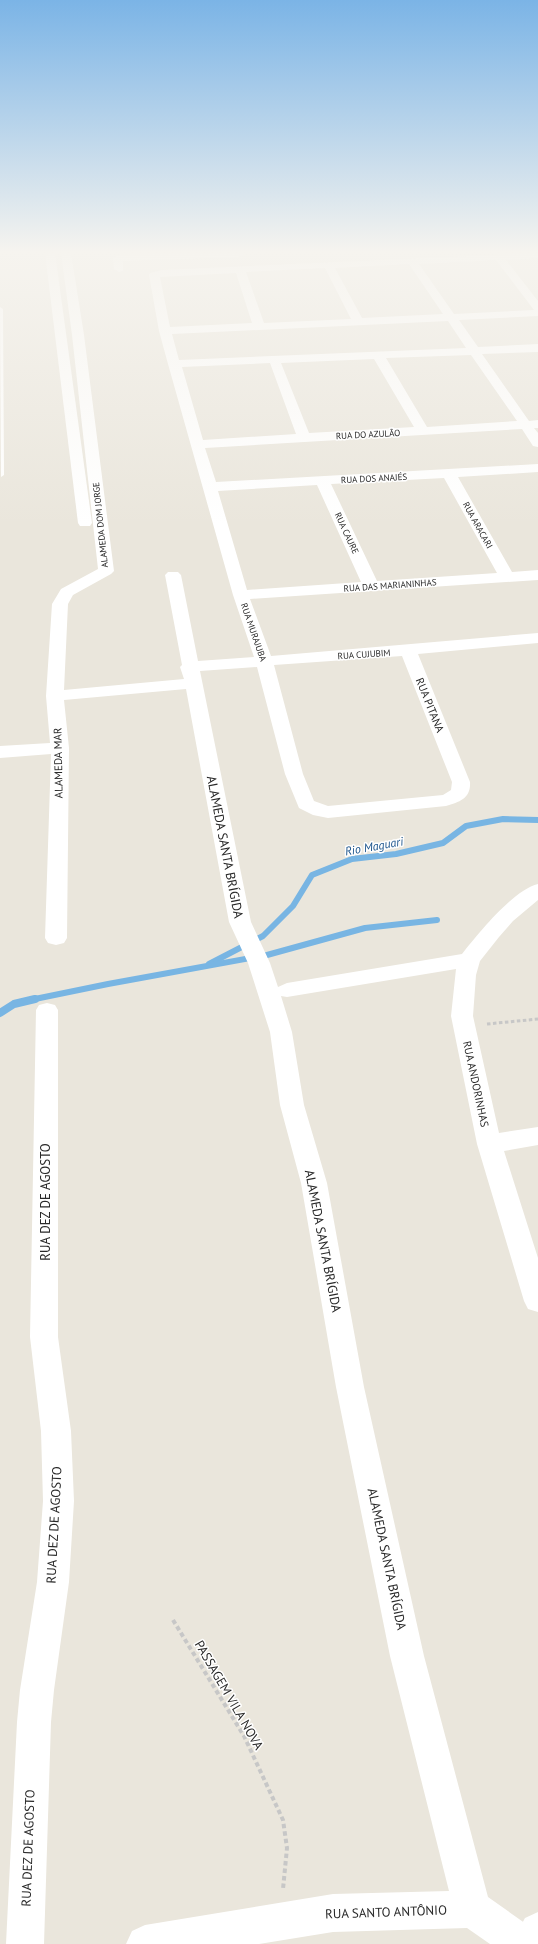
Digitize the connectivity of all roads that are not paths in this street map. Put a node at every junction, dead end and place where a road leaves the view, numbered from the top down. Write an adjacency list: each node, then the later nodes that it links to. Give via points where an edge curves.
1 (0, 344): 18 (lane)
2 (62, 344): 21 (street, ALAMEDA DOM JORGE)
3 (79, 344): 22 (street, ALAMEDA DOM JORGE, via 106,571)
4 (168, 344): 10 (street, RUA MURAJUBA)
5 (469, 344): 7 (street)
6 (538, 348): 7 (street)
7 (474, 350): 8 (street); 11 (street)
8 (377, 354): 9 (street); 12 (street)
9 (274, 359): 10 (street); 13 (street)
10 (174, 364): 15 (street, RUA MURAJUBA)
11 (532, 425): 12 (street, RUA DO AZULÃO); 14 (street)
12 (423, 431): 13 (street, RUA DO AZULÃO)
13 (304, 438): 15 (street, RUA DO AZULÃO)
14 (538, 443)
15 (197, 444): 20 (street, RUA MURAJUBA)
16 (538, 468): 17 (street, RUA DOS ANAJÉS)
17 (449, 474): 19 (street, RUA DOS ANAJÉS); 25 (street, RUA ARACARI)
18 (1, 475)
19 (322, 481): 20 (street, RUA DOS ANAJÉS); 26 (street, RUA CAURE)
20 (210, 487): 27 (street, RUA MURAJUBA)
21 (86, 534)
22 (90, 572): 32 (street, ALAMEDA MAR, via 67,592 60,604)
23 (173, 575): 31 (street, ALAMEDA SANTA BRÍGIDA)
24 (538, 575): 25 (street, RUA DAS MARIANINHAS)
25 (507, 577): 26 (street, RUA DAS MARIANINHAS)
26 (371, 586): 27 (street, RUA DAS MARIANINHAS)
27 (241, 595): 30 (street, RUA MURAJUBA)
28 (538, 638): 29 (street, RUA CUJUBIM)
29 (408, 650): 30 (street, RUA CUJUBIM); 35 (street, RUA PITANA)
30 (264, 661): 31 (street, RUA CUJUBIM); 35 (street, RUA MURAJUBA, via 294,774 306,804 313,808 338,811 446,800 456,796 462,788)
31 (191, 675): 32 (street, RUA CUJUBIM); 44 (street, ALAMEDA SANTA BRÍGIDA, via 240,922 259,963 281,1032 292,1105 314,1183 350,1387 407,1656)
32 (55, 696): 33 (street, ALAMEDA MAR)
33 (60, 748): 34 (street); 37 (street, ALAMEDA MAR)
34 (0, 752)
35 (452, 760)
36 (538, 890): 38 (street, RUA ANDORINHAS, via 506,916)
37 (56, 938)
38 (469, 960): 39 (street); 42 (street, RUA ANDORINHAS, via 465,975 462,1016)
39 (287, 990)
40 (47, 1010): 46 (street, RUA DEZ DE AGOSTO, via 44,1337 58,1461 58,1508 48,1620 39,1675 31,1756)
41 (538, 1136): 42 (street)
42 (489, 1144): 43 (street, RUA ANDORINHAS)
43 (538, 1301)
44 (472, 1909): 47 (street, RUA SANTO ANTÔNIO, via 333,1913); 48 (street)
45 (538, 1931): 49 (street)
46 (25, 1944)
47 (145, 1944)
48 (523, 1944)
49 (530, 1944)

